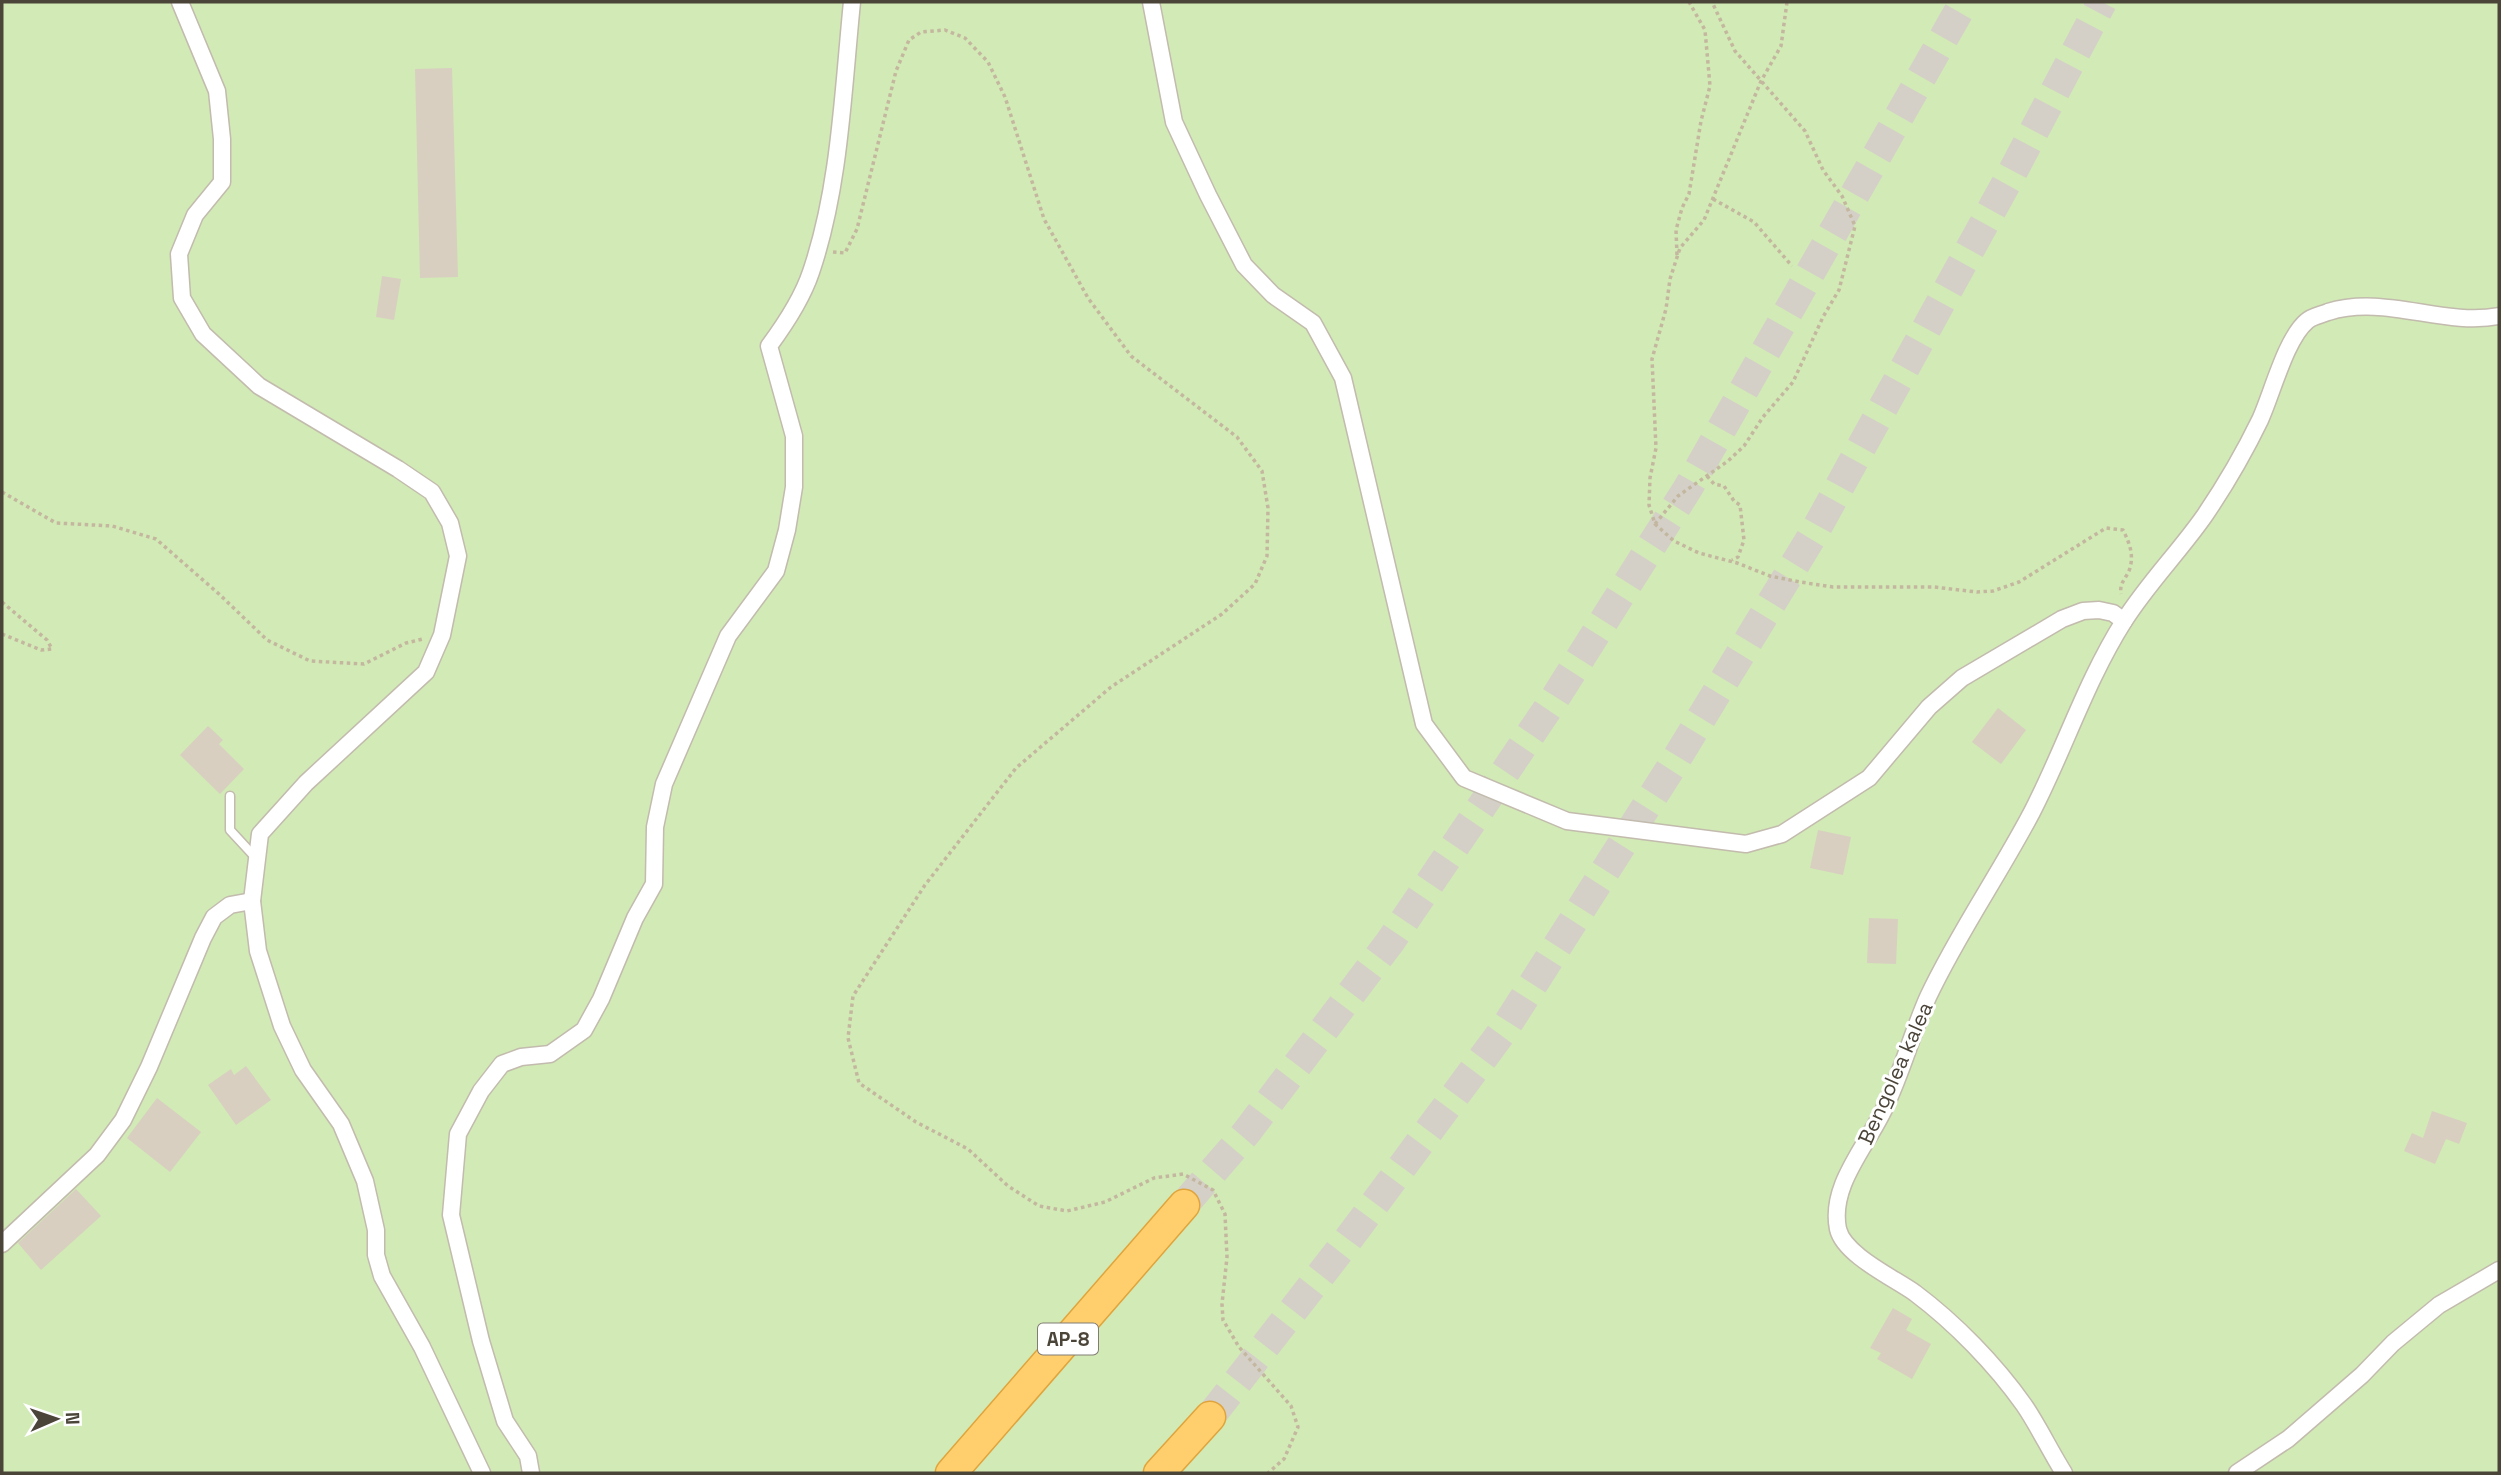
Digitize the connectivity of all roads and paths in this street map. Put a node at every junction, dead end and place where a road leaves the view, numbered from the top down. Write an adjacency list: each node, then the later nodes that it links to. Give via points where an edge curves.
1 (180, 2): 20 (street, via 218,91 222,150 222,182 195,215 179,254 182,298 203,334 259,386 432,492 450,523 458,556)
2 (852, 2): 9 (street, via 828,213)
3 (1151, 2): 18 (street, via 1174,122 1208,195 1244,265 1273,295 1313,323 1343,378 1424,724 1464,778 1567,821 1746,844 1782,834 1869,778 1922,715 1962,678 2062,618 2099,610)
4 (1689, 2): 10 (path, via 1705,30 1710,86 1689,194 1676,230)
5 (1713, 2): 7 (path, via 1735,51)
6 (1787, 2): 7 (path, via 1781,46)
7 (1760, 81): 8 (path); 13 (path, via 1805,131 1855,226 1839,290 1793,382 1744,446)
8 (1713, 199): 10 (path); 11 (path, via 1754,222)
9 (817, 250): 29 (street, via 788,321 769,346 794,436 788,530 776,571 728,635 664,784 655,827 654,884 584,1030 550,1054 502,1064 458,1134 451,1214 505,1421 528,1456); 32 (path, via 845,253 857,229 896,71 909,40 921,32 945,30 965,38 988,62 1044,219 1088,298 1130,356 1237,438 1262,471 1268,508 1267,556 1255,584 1222,614 1111,687 1016,768 925,885 853,996 848,1038 859,1083 916,1122 968,1149 1008,1186 1039,1206 1067,1211 1105,1202 1154,1178 1183,1174 1213,1190 1225,1214 1223,1320 1239,1347 1291,1406 1298,1427 1284,1459)
10 (1677, 257): 15 (path, via 1652,359 1656,448 1648,505)
11 (1792, 266)
12 (2499, 316): 18 (street, Bengolea kalea, via 2478,320 2375,307 2338,309 2309,318 2294,335 2261,418 2229,478)
13 (1707, 476): 15 (path, via 1678,496); 16 (path, via 1724,486 1740,505 1744,540 1738,557)
14 (2, 492): 20 (path, via 56,523 113,526 156,539 267,640 310,661 364,664 406,643)
15 (1655, 524): 16 (path, via 1682,545)
16 (1731, 561): 18 (path, via 1770,576 1833,587 1985,591 2019,583 2106,528 2123,530 2131,546 2130,567 2120,586)
17 (2, 602): 19 (path, via 52,649 41,650)
18 (2124, 621): 33 (street, Bengolea kalea, via 2030,816 1926,1002 1885,1108 1841,1189 1836,1212 1839,1235 1853,1251 1917,1294 1997,1372 2025,1406)
19 (2, 634)
20 (442, 635): 22 (street, via 426,672 306,783 260,834)
21 (230, 796): 22 (lane, via 230,830)
22 (257, 859): 23 (street)
23 (252, 901): 25 (street, via 230,905 214,917 123,1120 97,1155); 28 (street, via 258,951 282,1026 303,1070 341,1124 365,1181 382,1276 422,1347)
24 (1184, 1205): 30 (highway, AP-8)
25 (2, 1244)
26 (2499, 1270): 34 (street, via 2439,1305 2287,1439)
27 (1210, 1417): 31 (highway)
28 (482, 1473)
29 (531, 1473)
30 (951, 1473)
31 (1159, 1473)
32 (1268, 1473)
33 (2064, 1473)
34 (2237, 1473)

